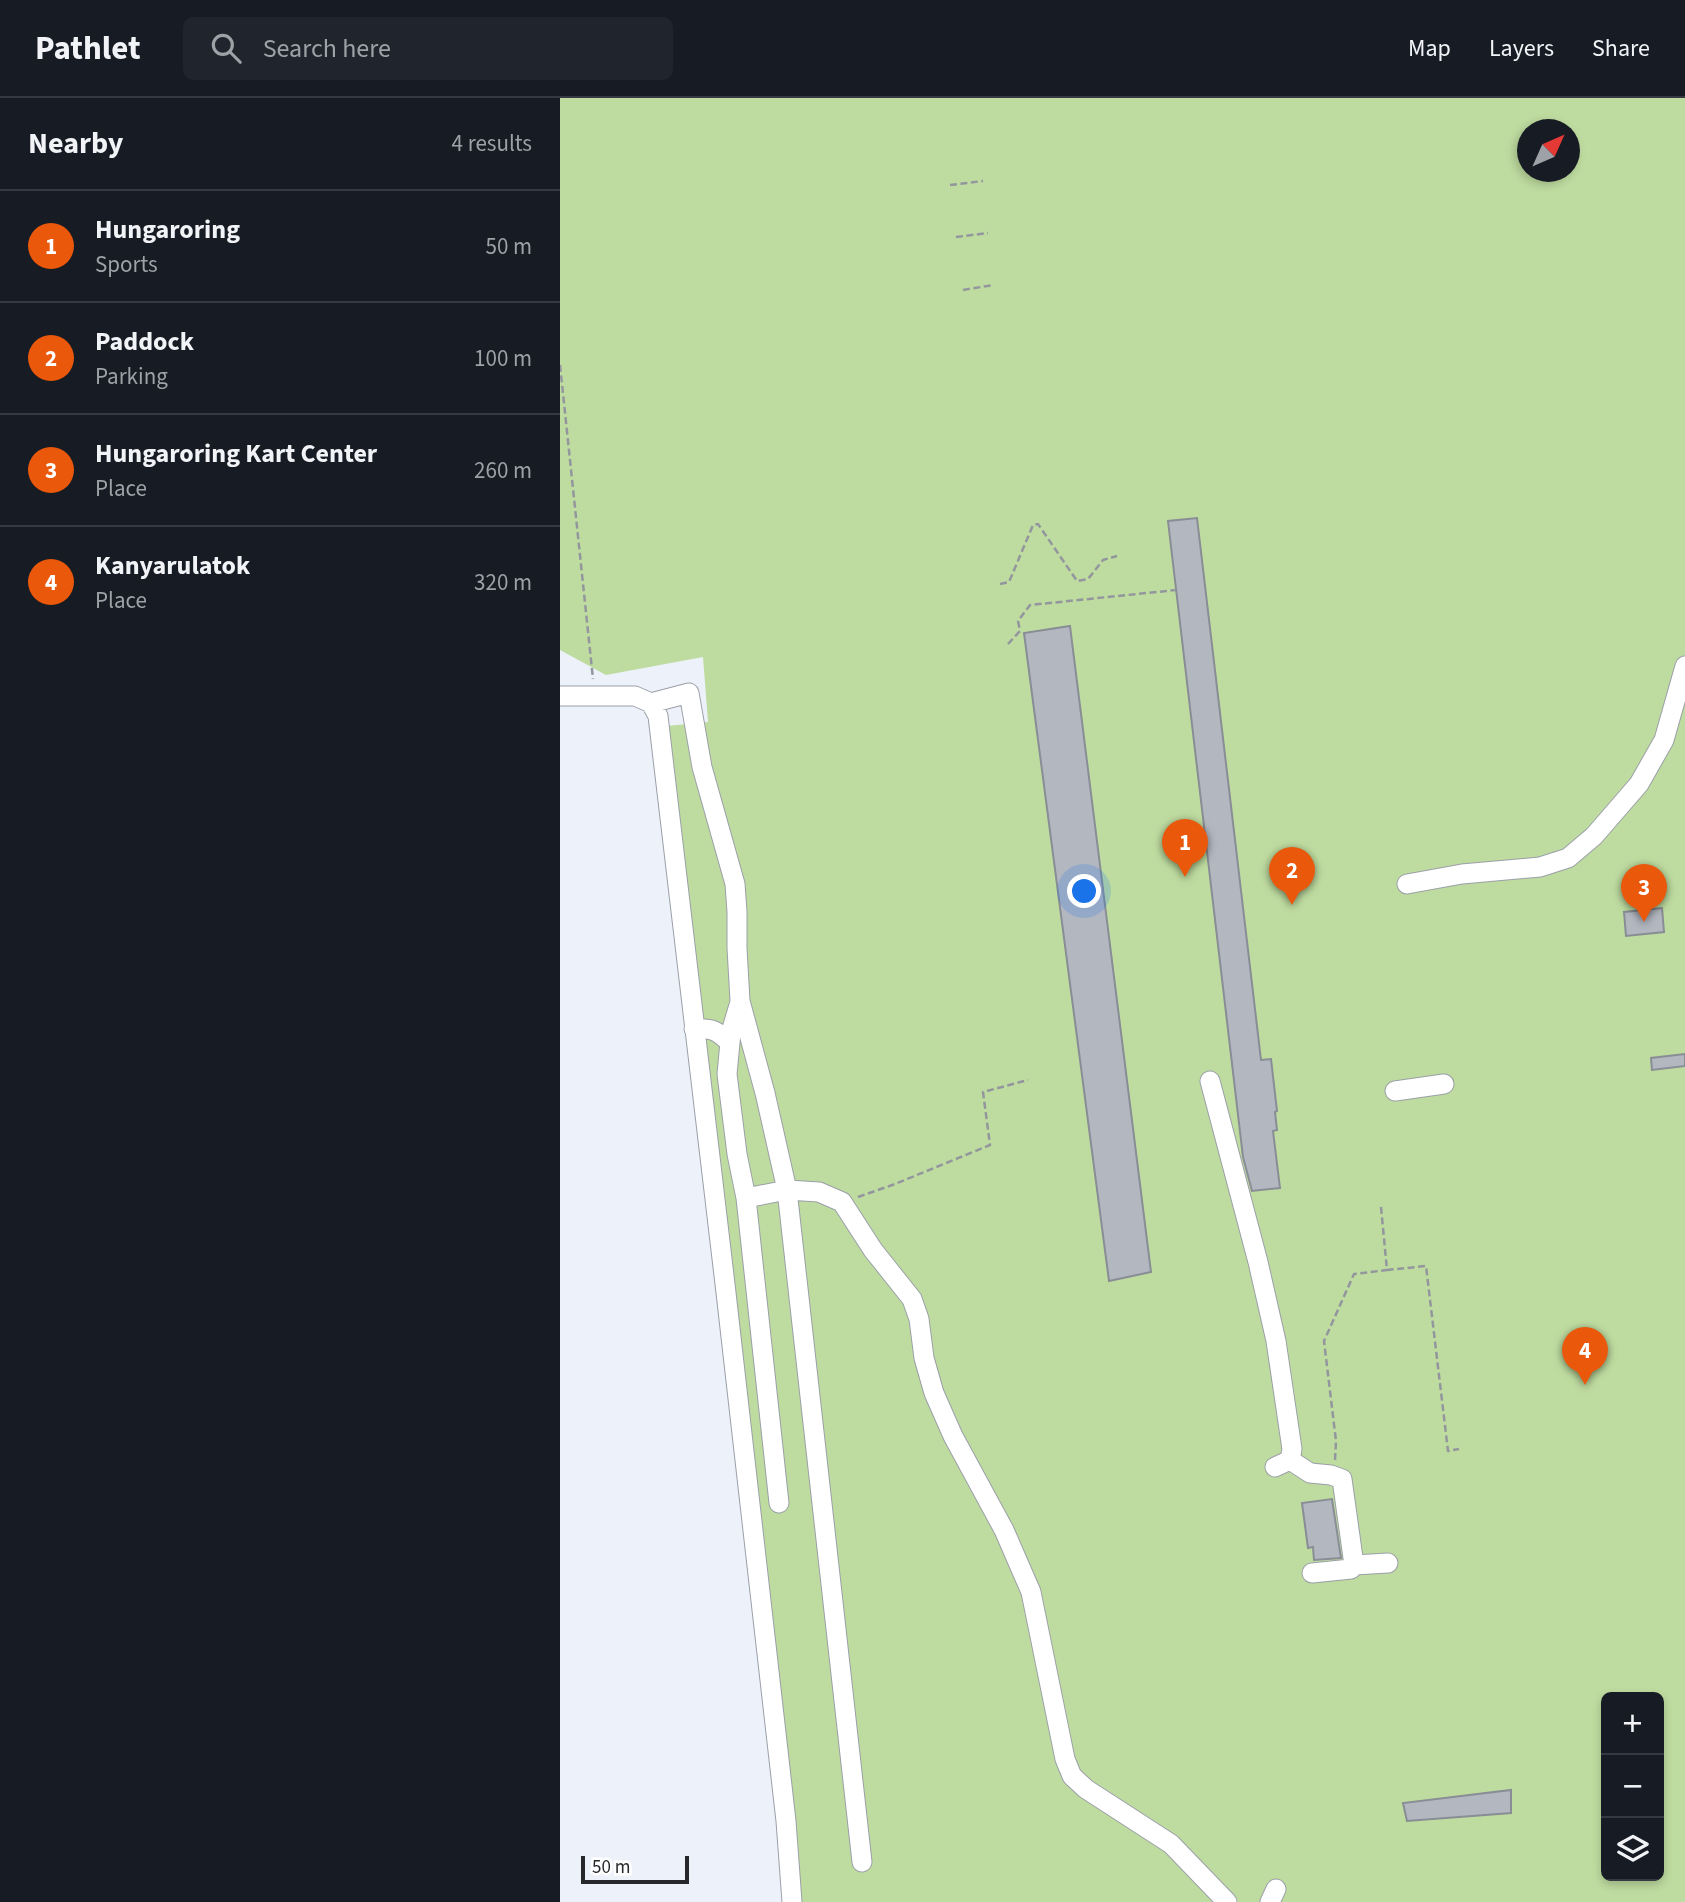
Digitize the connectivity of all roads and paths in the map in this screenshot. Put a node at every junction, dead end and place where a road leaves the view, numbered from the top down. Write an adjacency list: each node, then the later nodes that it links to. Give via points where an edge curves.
1 (983, 181): 2 (path)
2 (950, 185)
3 (988, 233): 4 (path)
4 (956, 237)
5 (992, 285): 6 (path)
6 (963, 290)
7 (560, 365): 14 (path)
8 (1117, 556): 9 (path, via 1103,560 1088,579 1077,581 1038,524 1033,525 1009,582)
9 (1000, 584)
10 (1176, 590): 11 (path, via 1030,605 1018,621 1020,631)
11 (1008, 644)
12 (1685, 666): 16 (street, via 1664,740 1639,785 1568,858 1540,867)
13 (560, 696): 14 (street)
14 (595, 696): 15 (street, via 635,696)
15 (651, 703): 17 (street, via 689,692 702,767 735,884); 18 (street, via 658,716)
16 (1407, 884)
17 (740, 1001): 19 (street); 24 (street)
18 (694, 1029): 19 (street, via 712,1029); 36 (street)
19 (730, 1043): 25 (street, via 727,1074)
20 (1028, 1080): 26 (path, via 982,1093 990,1144)
21 (1210, 1081): 33 (street, via 1276,1341 1292,1449 1282,1463 1342,1479)
22 (1444, 1084): 23 (street)
23 (1395, 1091)
24 (787, 1190): 25 (street); 26 (street, via 820,1192); 35 (street)
25 (746, 1198): 31 (street)
26 (842, 1202): 37 (street, via 912,1299 934,1393 1031,1592 1072,1776 1171,1844)
27 (1381, 1207): 28 (path)
28 (1387, 1270): 29 (path, via 1426,1266 1448,1451); 30 (path, via 1354,1274 1324,1342 1336,1441)
29 (1459, 1449)
30 (1333, 1466)
31 (779, 1503)
32 (1388, 1563): 33 (street)
33 (1354, 1565): 34 (street)
34 (1312, 1573)
35 (862, 1862)
36 (792, 1902)
37 (1227, 1902)

